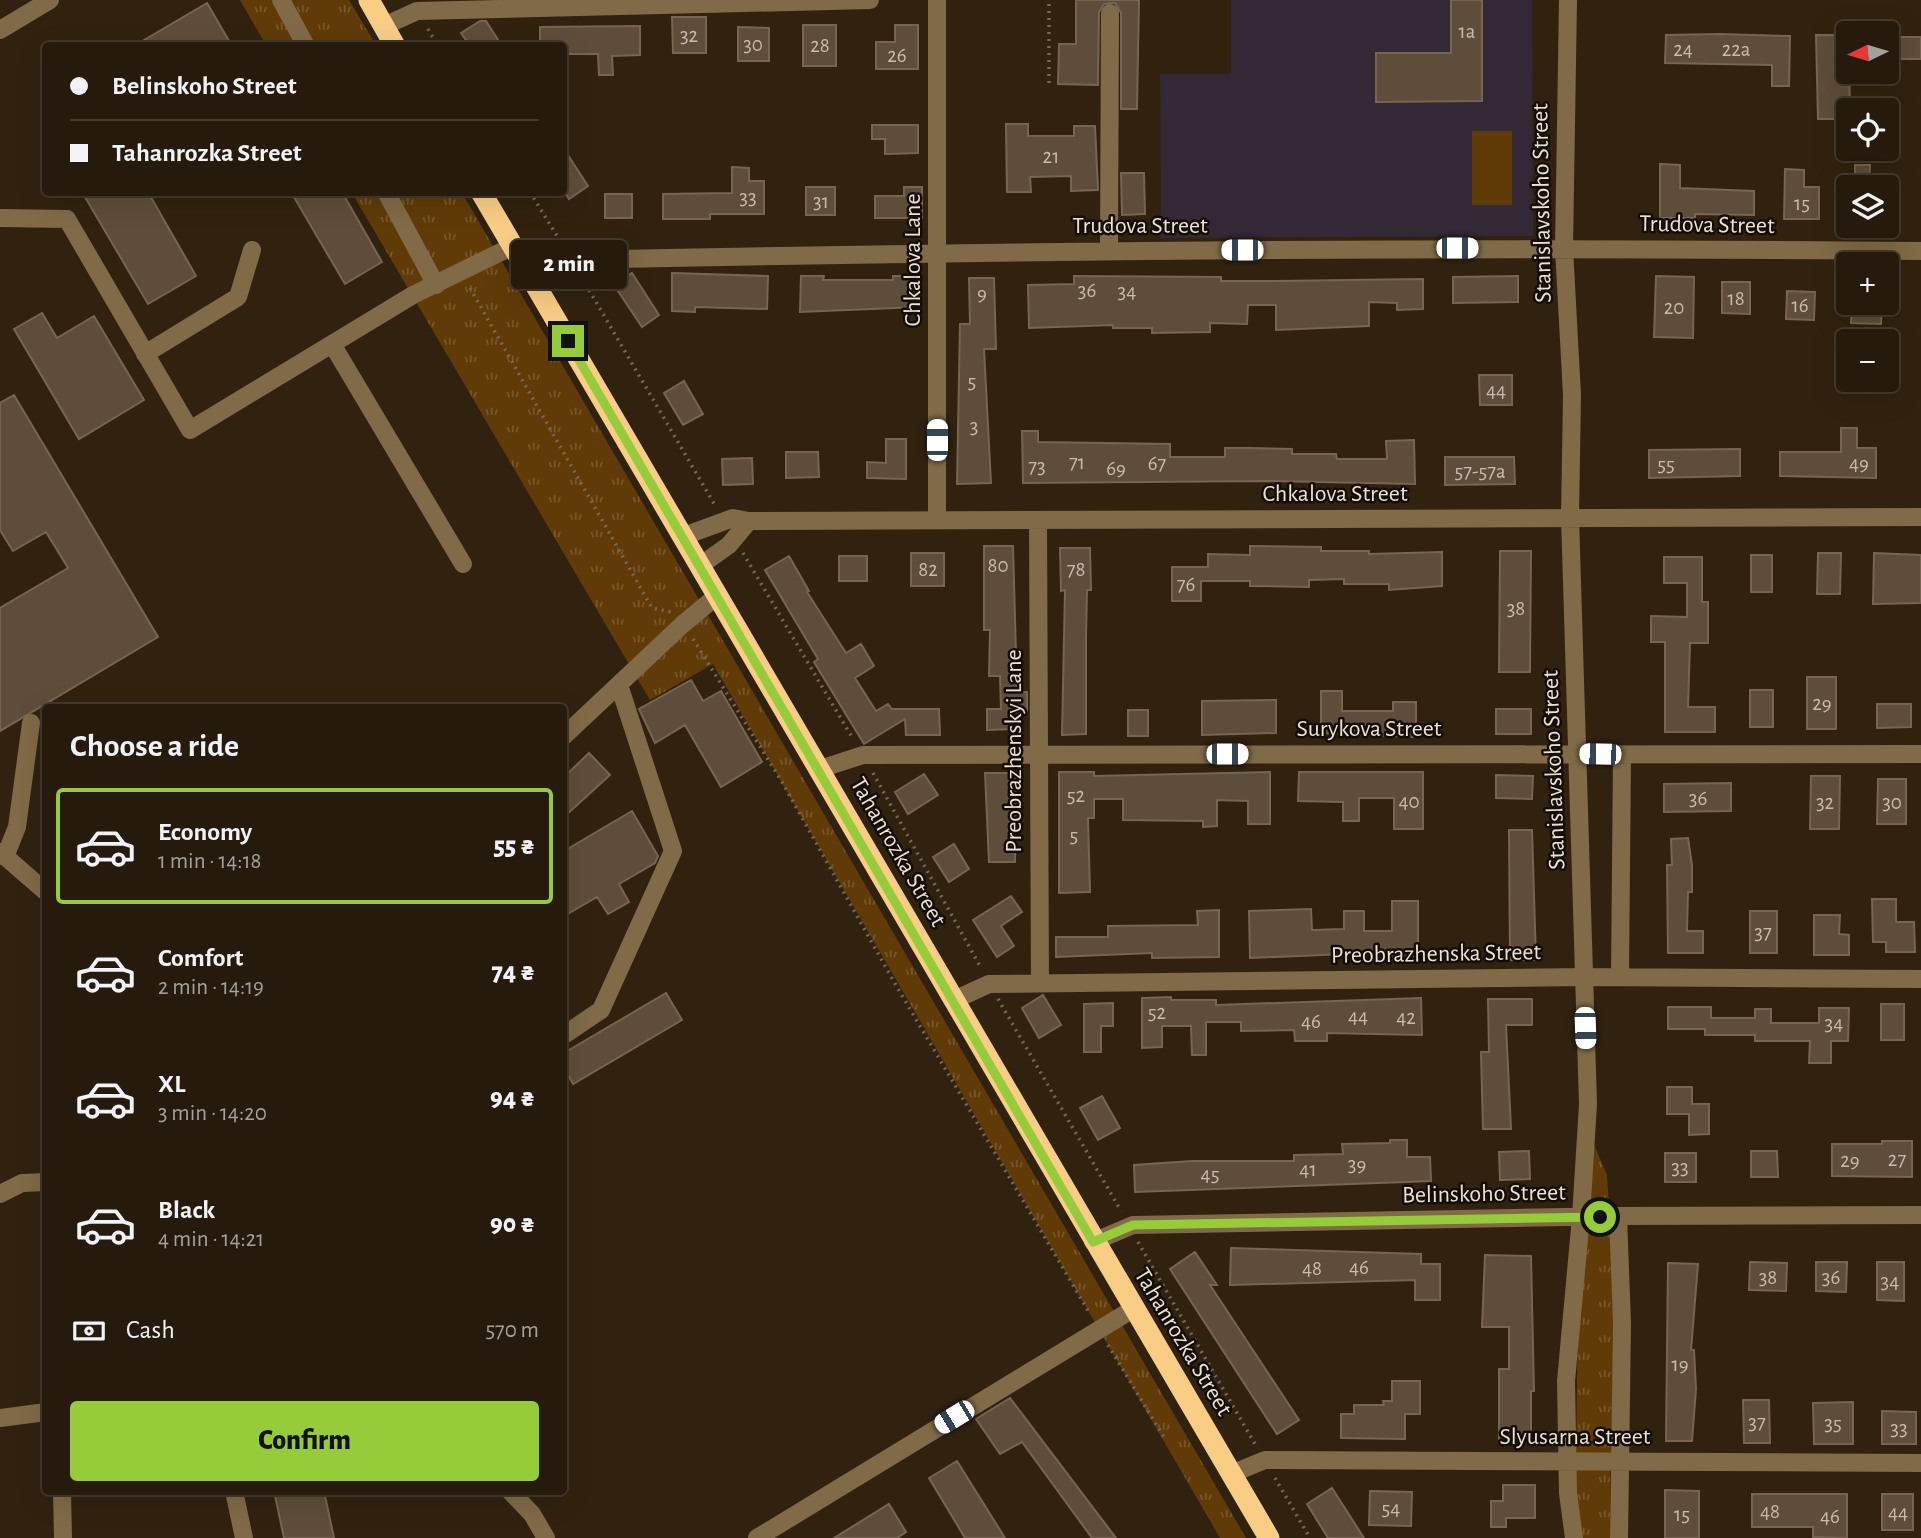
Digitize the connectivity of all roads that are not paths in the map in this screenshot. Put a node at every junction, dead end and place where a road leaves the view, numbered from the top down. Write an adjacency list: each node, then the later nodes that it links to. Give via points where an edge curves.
1 (50, 0): 9 (street)
2 (281, 0): 10 (street)
3 (369, 0): 8 (highway)
4 (870, 0): 8 (street, via 417,11)
5 (937, 0): 20 (street, Chkalova Lane)
6 (1568, 0): 16 (street, Stanislavskoho Street)
7 (1110, 13): 18 (street)
8 (384, 26): 11 (highway)
9 (0, 30)
10 (304, 42)
11 (393, 42)
12 (388, 196): 22 (street)
13 (483, 196): 15 (highway, Tahanrozka Street)
14 (0, 218): 24 (street, via 67,219)
15 (513, 246): 21 (highway, Tahanrozka Street); 22 (street)
16 (1564, 248): 18 (street, Trudova Street); 19 (street, Trudova Street); 25 (street, Stanislavskoho Street, via 1572,395)
17 (252, 250): 24 (street, via 238,297)
18 (1108, 251): 20 (street, Trudova Street)
19 (1921, 251)
20 (937, 252): 21 (street, Trudova Street, via 572,260); 27 (street, Chkalova Lane)
21 (530, 277): 30 (highway, Tahanrozka Street)
22 (436, 285): 23 (street)
23 (331, 344): 24 (street, via 190,430); 31 (street)
24 (145, 354)
25 (1570, 517): 26 (street, Chkalova Street); 28 (street, Chkalova Street); 38 (street, Stanislavskoho Street)
26 (1921, 517)
27 (937, 520): 28 (street, Chkalova Street); 29 (street, Chkalova Street)
28 (1038, 520): 37 (street, Preobrazhenskyi Lane)
29 (749, 521): 30 (street, Chkalova Street, via 724,521); 32 (street, via 735,539)
30 (684, 536): 32 (highway, Tahanrozka Street)
31 (463, 564)
32 (701, 565): 33 (highway, Tahanrozka Street)
33 (718, 596): 34 (street); 41 (highway, Tahanrozka Street)
34 (619, 685): 36 (street); 49 (street, via 673,851 601,1010)
35 (31, 723): 42 (street, via 17,827)
36 (567, 733)
37 (1038, 754): 38 (street, Surykova Street); 41 (street, Surykova Street, via 863,755); 47 (street, Preobrazhenskyi Lane)
38 (1578, 754): 40 (street, Surykova Street); 44 (street, Stanislavskoho Street)
39 (1921, 754): 40 (street, Surykova Street)
40 (1622, 755): 45 (street)
41 (820, 769): 48 (highway, Tahanrozka Street)
42 (2, 855): 43 (street)
43 (42, 889)
44 (1584, 976): 45 (street, Preobrazhenska Street); 47 (street, Preobrazhenska Street); 54 (street, Stanislavskoho Street, via 1588,1104)
45 (1620, 976): 46 (street, Preobrazhenska Street)
46 (1921, 979)
47 (1040, 983): 48 (street, Preobrazhenska Street, via 989,984)
48 (954, 1000): 55 (highway, Tahanrozka Street)
49 (567, 1033)
50 (42, 1182): 51 (street, via 22,1183)
51 (0, 1194)
52 (1921, 1215): 53 (street, Belinskoho Street)
53 (1618, 1216): 54 (street, Belinskoho Street); 60 (street, via 1622,1323)
54 (1581, 1217): 55 (street, Belinskoho Street, via 1130,1227); 59 (street, Stanislavskoho Street, via 1566,1381)
55 (1093, 1242): 56 (highway, Tahanrozka Street)
56 (1133, 1309): 62 (highway, Tahanrozka Street); 69 (street)
57 (42, 1413): 58 (street)
58 (0, 1418)
59 (1567, 1462): 60 (street, Slyusarna Street); 62 (street, Slyusarna Street, via 1265,1461); 71 (street, Stanislavskoho Street)
60 (1619, 1462): 61 (street, Slyusarna Street); 72 (street)
61 (1921, 1464)
62 (1231, 1474): 70 (highway, Tahanrozka Street)
63 (62, 1495): 66 (street)
64 (235, 1495): 67 (street)
65 (514, 1495): 68 (street)
66 (63, 1538)
67 (244, 1538)
68 (546, 1538)
69 (757, 1538)
70 (1269, 1538)
71 (1574, 1538)
72 (1619, 1538)

